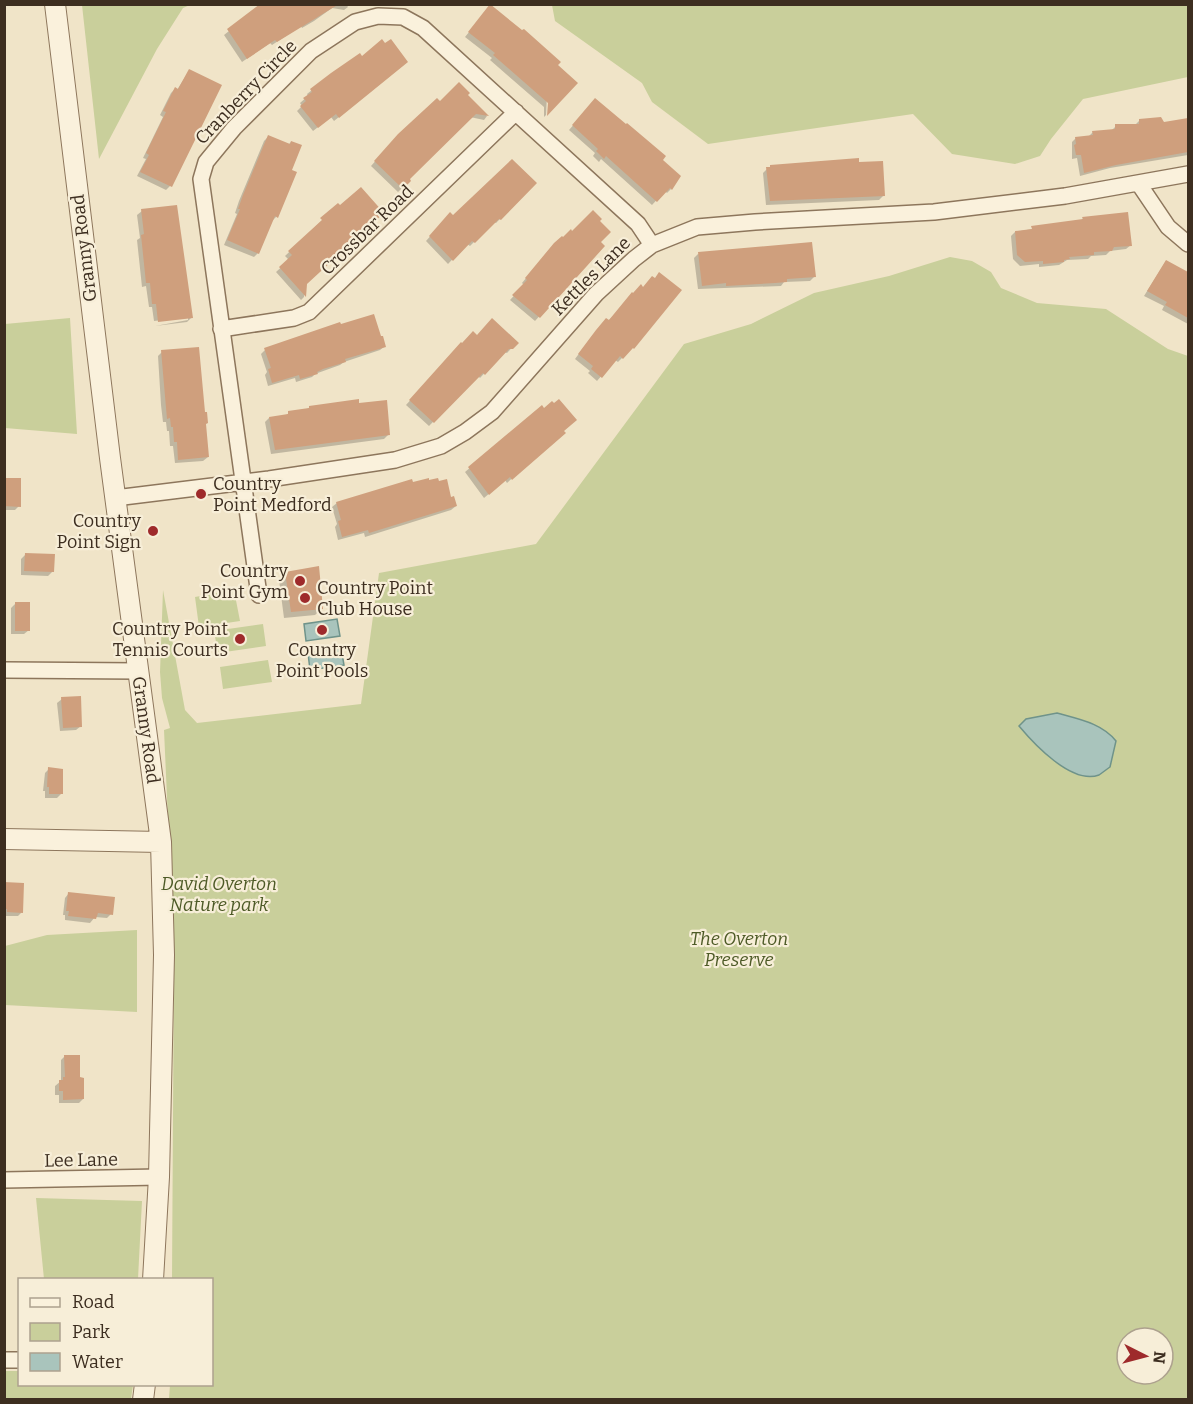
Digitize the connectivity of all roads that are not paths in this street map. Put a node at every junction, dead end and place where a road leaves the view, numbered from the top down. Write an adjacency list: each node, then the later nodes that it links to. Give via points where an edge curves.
1 (55, 4): 9 (street, Granny Road)
2 (516, 112): 6 (street, Cranberry Circle, via 638,224); 7 (street, Crossbar Road, via 309,312 294,318); 7 (street, Cranberry Circle, via 423,27 403,17 378,16 354,22 311,51 234,128 206,162 201,179)
3 (1188, 174): 4 (street, Kettles Lane)
4 (1139, 184): 5 (street, via 1168,227); 6 (street, Kettles Lane, via 934,213 698,227)
5 (1188, 244)
6 (652, 245): 8 (street, Kettles Lane, via 596,294 492,412 441,446 395,460)
7 (221, 329): 8 (street, Cranberry Circle)
8 (244, 481): 9 (street, Kettles Lane); 10 (street, Cranberry Circle)
9 (115, 498): 12 (street, Granny Road)
10 (259, 595)
11 (4, 670): 12 (street)
12 (138, 671): 14 (street, Granny Road)
13 (4, 839): 14 (street)
14 (161, 842): 15 (street, Granny Road, via 164,955)
15 (159, 1177): 16 (street, Lee Lane); 17 (street, Granny Road)
16 (4, 1180)
17 (153, 1278)

